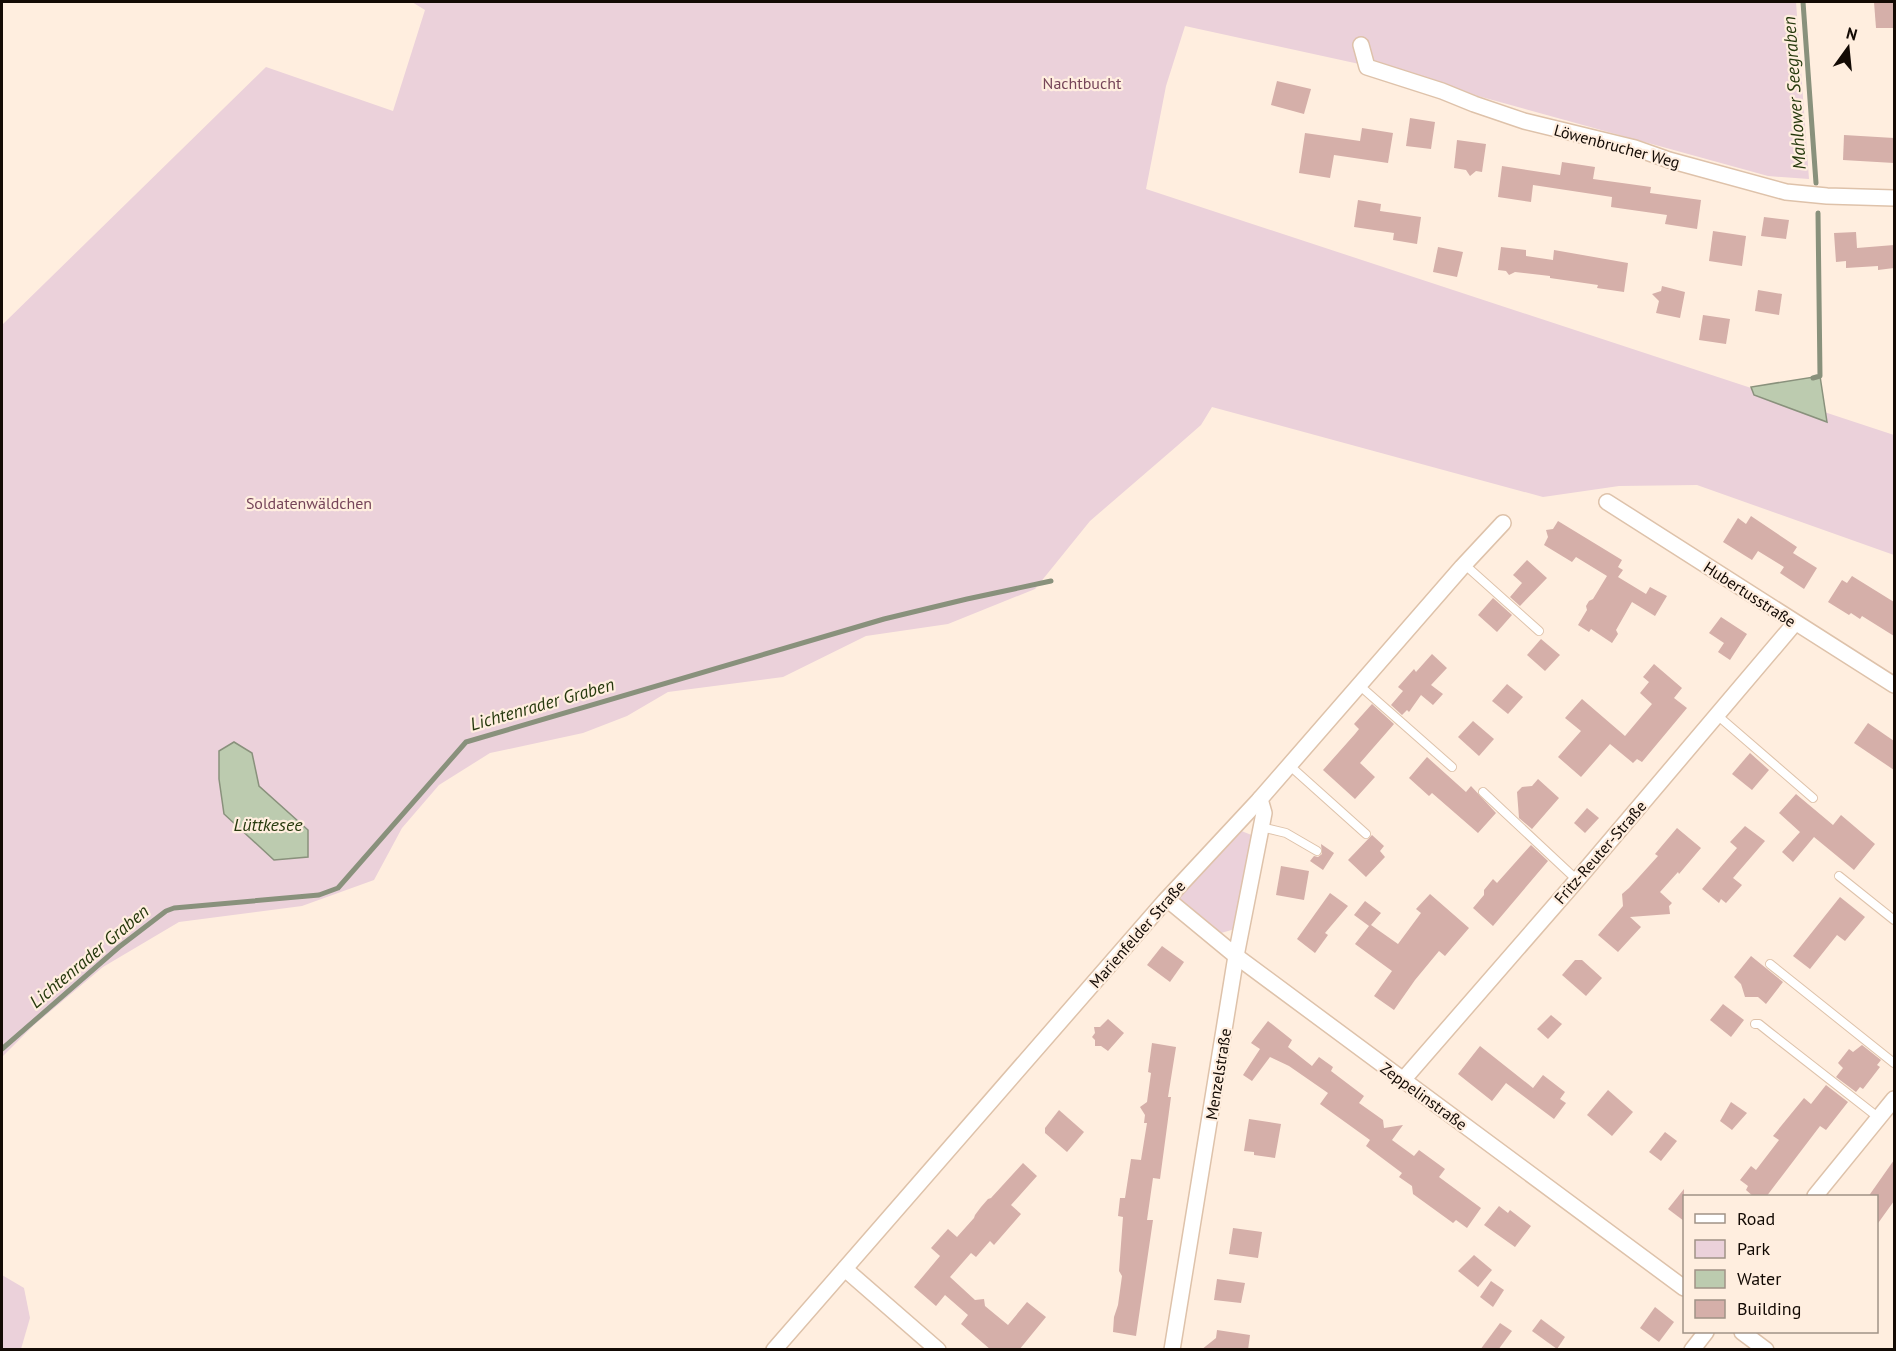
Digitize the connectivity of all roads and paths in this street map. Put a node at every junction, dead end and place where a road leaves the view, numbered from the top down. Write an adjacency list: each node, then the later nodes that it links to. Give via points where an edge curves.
1 (1361, 45): 2 (street, Löwenbrucher Weg, via 1367,67 1524,121 1786,192)
2 (1894, 198)
3 (1607, 502): 6 (street, Hubertusstraße)
4 (1503, 523): 5 (street, Marienfelder Straße)
5 (1464, 564): 7 (lane); 8 (street, Marienfelder Straße)
6 (1795, 623): 9 (street, Hubertusstraße); 10 (street, Fritz-Reuter-Straße)
7 (1539, 631)
8 (1359, 685): 11 (street, Marienfelder Straße); 12 (lane)
9 (1894, 685)
10 (1717, 715): 15 (lane); 20 (street, Fritz-Reuter-Straße)
11 (1289, 765): 14 (street, Marienfelder Straße); 17 (lane)
12 (1452, 767)
13 (1484, 792): 20 (lane)
14 (1260, 798): 16 (street, Menzelstraße, via 1264,813); 21 (street, Marienfelder Straße)
15 (1813, 798)
16 (1261, 827): 18 (lane, via 1286,833); 23 (street, Menzelstraße)
17 (1366, 834)
18 (1317, 852)
19 (1839, 876): 22 (lane)
20 (1577, 880): 27 (street, Fritz-Reuter-Straße)
21 (1167, 899): 23 (street, Zeppelinstraße); 31 (street, Marienfelder Straße)
22 (1894, 920)
23 (1236, 956): 27 (street, Zeppelinstraße); 37 (street, Menzelstraße)
24 (1770, 964): 26 (lane)
25 (1755, 1024): 29 (lane)
26 (1894, 1063)
27 (1403, 1080): 32 (street, Zeppelinstraße)
28 (1894, 1099): 29 (street)
29 (1879, 1118): 30 (street)
30 (1817, 1195)
31 (845, 1269): 35 (street, Marienfelder Straße); 36 (street)
32 (1683, 1287)
33 (1705, 1333): 38 (street)
34 (1743, 1333): 39 (street)
35 (774, 1350)
36 (938, 1350)
37 (1172, 1350)
38 (1692, 1350)
39 (1766, 1350)

